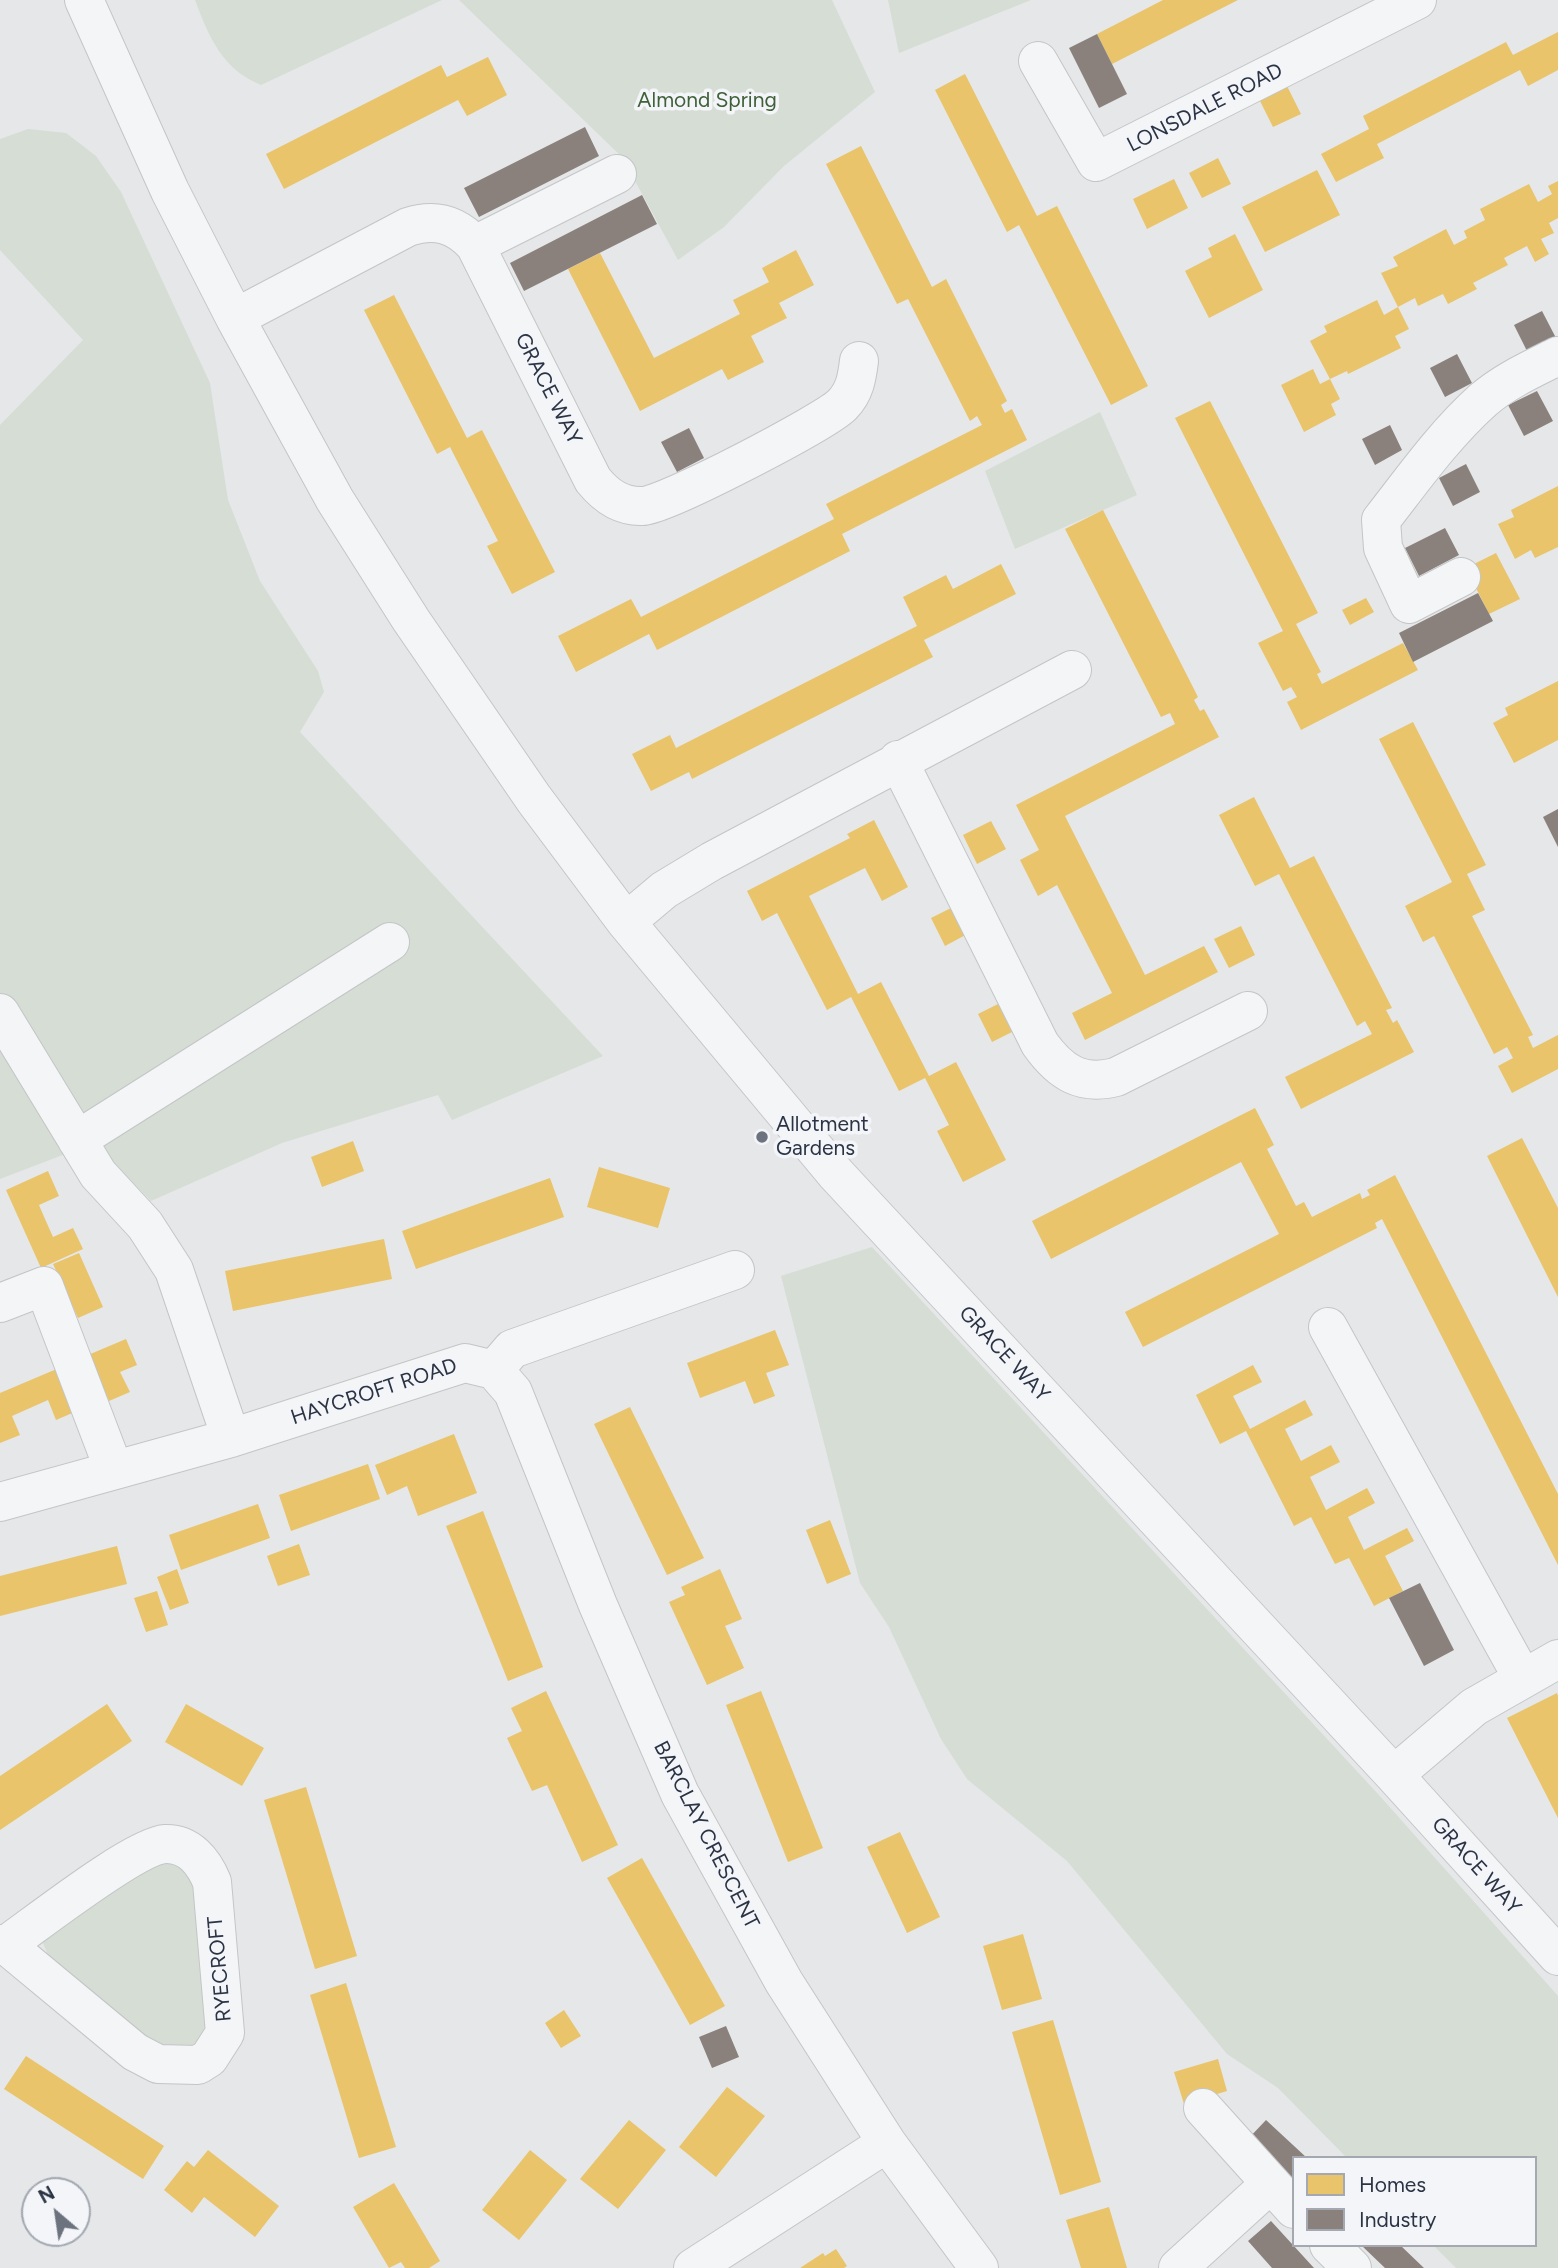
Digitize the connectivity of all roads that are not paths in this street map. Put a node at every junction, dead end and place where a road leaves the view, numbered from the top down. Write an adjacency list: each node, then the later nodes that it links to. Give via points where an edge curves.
1 (84, 0): 6 (street, GRACE WAY, via 170,191)
2 (1418, 0): 3 (street, LONSDALE ROAD, via 1096,162)
3 (1038, 61)
4 (617, 174): 5 (street)
5 (475, 245): 6 (street, GRACE WAY, via 452,226 425,222 408,226); 8 (street, GRACE WAY, via 593,480 612,499 629,505 663,502 829,415 852,393)
6 (234, 318): 12 (street, GRACE WAY, via 335,500 411,620 534,799)
7 (1558, 356): 9 (street, via 1484,399 1381,520 1383,548 1409,604)
8 (859, 360)
9 (1461, 577)
10 (1072, 670): 11 (street)
11 (898, 761): 12 (street, via 712,861 664,890); 14 (street, via 1040,1044 1060,1069 1097,1082 1116,1077)
12 (626, 922): 26 (street, GRACE WAY, via 836,1174)
13 (390, 942): 16 (street)
14 (1248, 1011)
15 (0, 1013): 16 (street)
16 (77, 1140): 21 (street, via 98,1174 145,1225 174,1270)
17 (735, 1270): 20 (street, via 512,1349)
18 (0, 1303): 22 (street, via 44,1286)
19 (1328, 1328): 25 (street)
20 (494, 1370): 21 (street, HAYCROFT ROAD, via 465,1363); 30 (street, BARCLAY CRESCENT, via 513,1392 680,1794 784,1982)
21 (231, 1438): 22 (street, HAYCROFT ROAD)
22 (114, 1470): 23 (street, HAYCROFT ROAD)
23 (0, 1502)
24 (1558, 1659): 25 (street)
25 (1522, 1677): 26 (street, via 1474,1707)
26 (1394, 1775): 28 (street, GRACE WAY)
27 (3, 1945): 27 (street, RYECROFT, via 127,1861 165,1844 181,1847 195,1855 212,1882 225,2033 209,2058 198,2065 158,2064 135,2052)
28 (1558, 1956)
29 (1203, 2108): 31 (street)
30 (887, 2143): 33 (street); 34 (street, BARCLAY CRESCENT)
31 (1282, 2197): 35 (street)
32 (1331, 2247): 36 (street)
33 (693, 2268)
34 (979, 2268)
35 (1178, 2268)
36 (1352, 2268)

